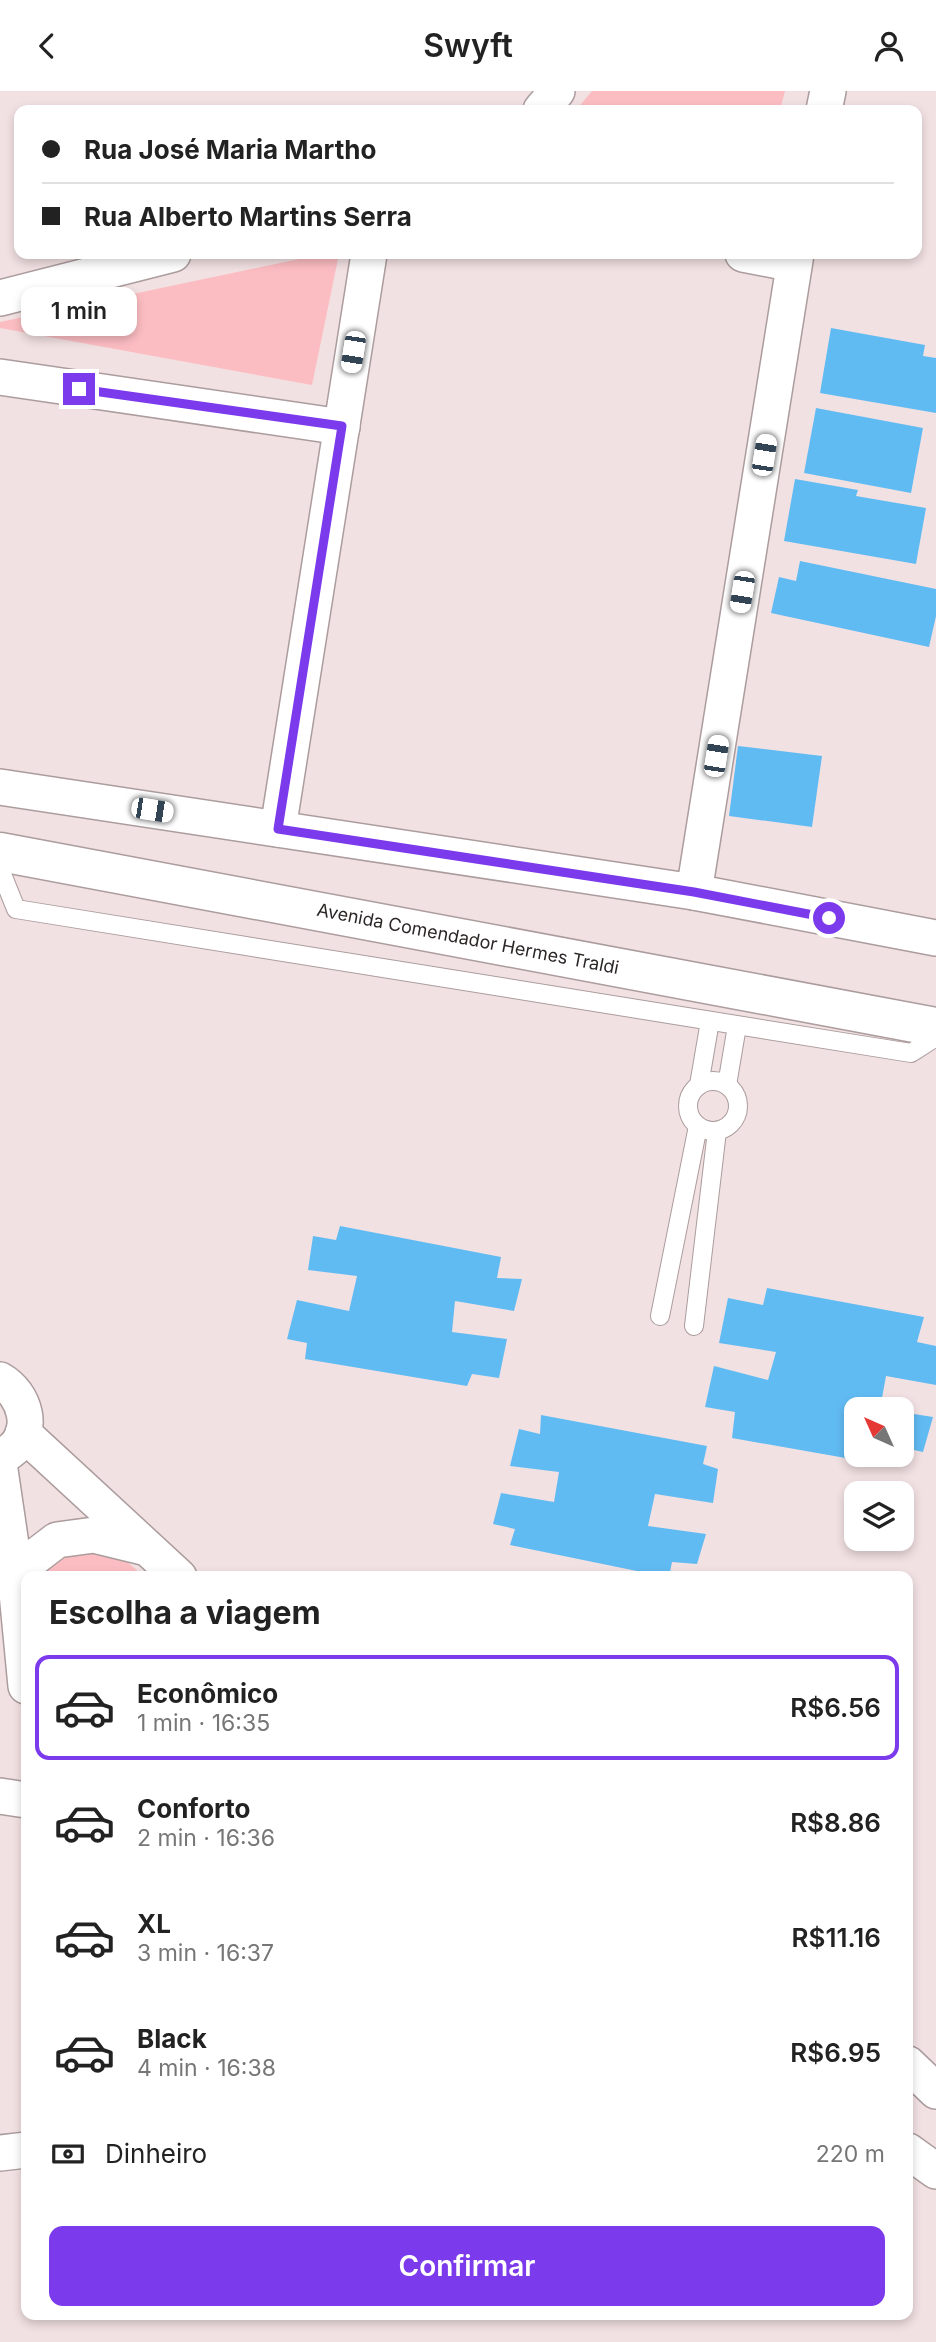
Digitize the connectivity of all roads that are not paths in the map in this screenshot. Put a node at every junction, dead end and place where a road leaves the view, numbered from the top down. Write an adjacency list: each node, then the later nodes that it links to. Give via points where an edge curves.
1 (558, 91): 2 (street)
2 (545, 105)
3 (154, 259): 6 (street)
4 (368, 259): 8 (street)
5 (795, 259): 13 (street)
6 (0, 299)
7 (0, 377): 8 (street)
8 (342, 426): 10 (street)
9 (0, 787): 10 (street)
10 (278, 829): 13 (street)
11 (0, 852): 17 (main road, Avenida Comendador Hermes Traldi)
12 (0, 869): 15 (lane, via 16,909)
13 (694, 892): 14 (street)
14 (936, 938)
15 (710, 1021): 16 (lane); 19 (lane)
16 (737, 1026): 18 (lane, via 911,1053); 20 (lane)
17 (936, 1027)
18 (936, 1037)
19 (699, 1085): 20 (lane, via 718,1081); 21 (lane, via 688,1100 691,1119)
20 (727, 1085): 22 (lane, via 734,1092 737,1111 726,1127)
21 (698, 1126): 22 (lane); 23 (lane)
22 (717, 1131): 24 (lane)
23 (660, 1316)
24 (694, 1326)
25 (0, 1380): 26 (street, via 21,1400 26,1417)
26 (11, 1445): 28 (street)
27 (0, 1470): 30 (street)
28 (146, 1548): 29 (street); 30 (street, via 94,1535 57,1540)
29 (172, 1571)
30 (15, 1572): 31 (street)
31 (21, 1634)
32 (0, 1796): 33 (street)
33 (21, 1799)
34 (913, 2069): 35 (street)
35 (936, 2091)
36 (21, 2151): 37 (street)
37 (0, 2153)
38 (913, 2155): 39 (street)
39 (936, 2171)

